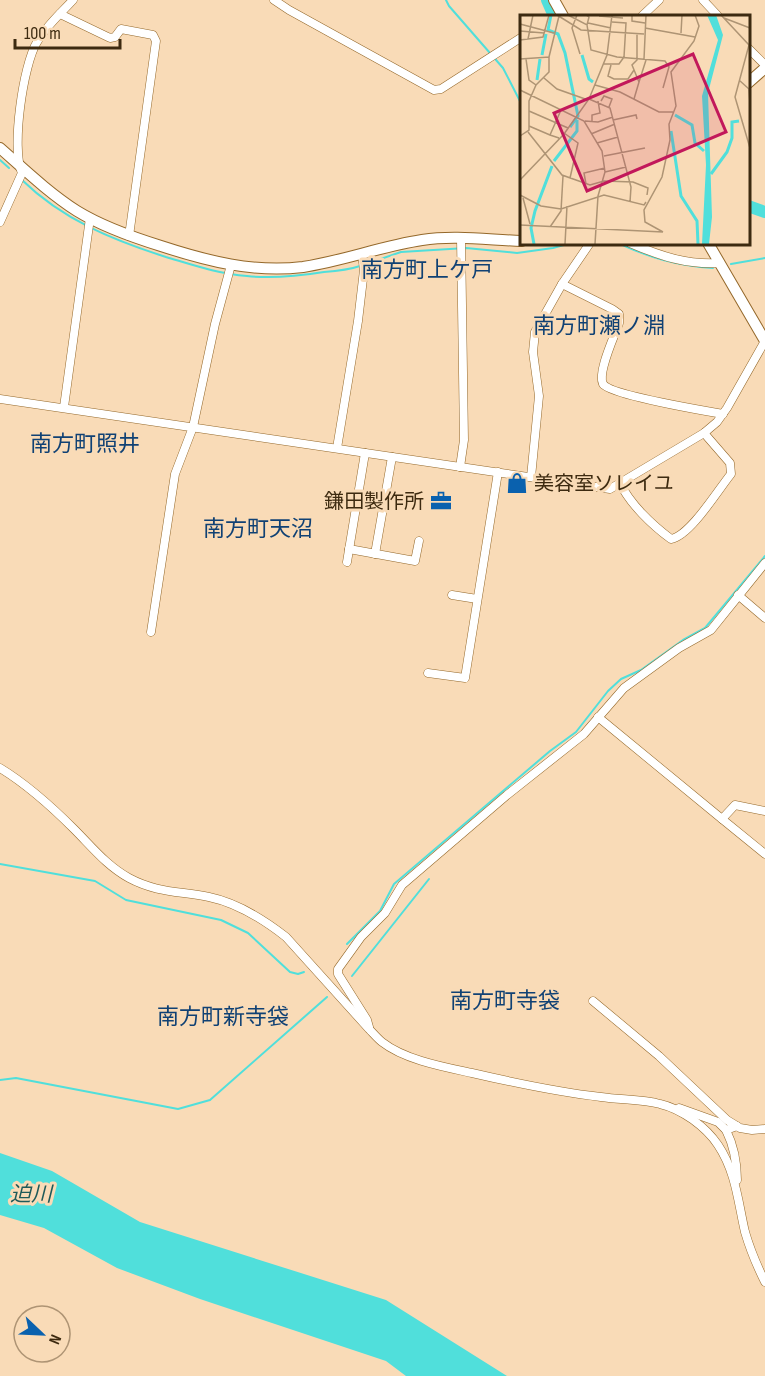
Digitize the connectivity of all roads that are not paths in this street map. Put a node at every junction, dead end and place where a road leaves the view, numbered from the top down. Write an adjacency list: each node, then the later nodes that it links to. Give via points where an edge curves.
1 (73, 0): 6 (street)
2 (274, 0): 10 (street, via 434,90)
3 (554, 0): 7 (street)
4 (659, 0): 8 (street)
5 (703, 0): 9 (street)
6 (60, 14): 15 (street, via 30,56 23,86); 18 (street, via 110,38 121,29 153,34 156,40)
7 (558, 15)
8 (643, 15)
9 (717, 15)
10 (520, 38)
11 (750, 50): 12 (street)
12 (765, 66): 13 (street)
13 (750, 81)
14 (0, 148): 15 (street)
15 (18, 164): 16 (street, via 22,173); 17 (street)
16 (0, 222)
17 (89, 225): 18 (street); 30 (street)
18 (129, 236): 26 (street)
19 (520, 241): 23 (street)
20 (589, 244): 27 (street)
21 (632, 244): 25 (street, via 679,261)
22 (709, 244): 25 (street)
23 (461, 245): 24 (street, via 422,240); 37 (street, via 464,440)
24 (363, 261): 26 (street); 34 (street, via 358,321)
25 (720, 263): 28 (street)
26 (229, 271): 32 (street)
27 (562, 284): 31 (street, via 619,314 602,372 602,382 608,388); 39 (street, via 535,332 533,352 539,396)
28 (764, 335): 31 (street)
29 (0, 399): 30 (street)
30 (64, 407): 32 (street)
31 (723, 414): 33 (street)
32 (193, 426): 34 (street); 50 (street, via 175,474)
33 (704, 433): 40 (street); 40 (street, via 730,462 731,474 676,538 662,533)
34 (337, 448): 35 (street)
35 (365, 453): 36 (street); 42 (street)
36 (392, 457): 37 (street); 43 (street)
37 (460, 467): 38 (street)
38 (498, 472): 39 (street); 48 (street)
39 (531, 477): 40 (street, via 610,489)
40 (620, 483)
41 (418, 541): 43 (street, via 415,561)
42 (349, 549): 43 (street); 44 (street)
43 (375, 554)
44 (347, 562)
45 (765, 563): 47 (street)
46 (452, 595): 48 (street)
47 (738, 596): 49 (street); 52 (street, via 711,630 624,688)
48 (477, 599): 51 (street, via 465,678)
49 (765, 618)
50 (150, 632)
51 (428, 673)
52 (598, 717): 55 (street); 58 (street, via 584,734 402,885 385,913 339,965 338,974)
53 (0, 768): 58 (street, via 54,808 106,862 127,877 155,889 221,900 270,924)
54 (765, 811): 55 (street, via 735,805)
55 (722, 819): 56 (street)
56 (765, 854)
57 (593, 1001): 60 (street)
58 (369, 1029): 59 (street, via 393,1048 432,1064 532,1086)
59 (660, 1104): 62 (street, via 718,1122); 63 (street, via 688,1117 709,1134)
60 (737, 1126): 61 (street); 62 (street)
61 (765, 1129)
62 (726, 1130): 63 (street, via 736,1160)
63 (737, 1187): 64 (street, via 746,1233)
64 (765, 1282)

